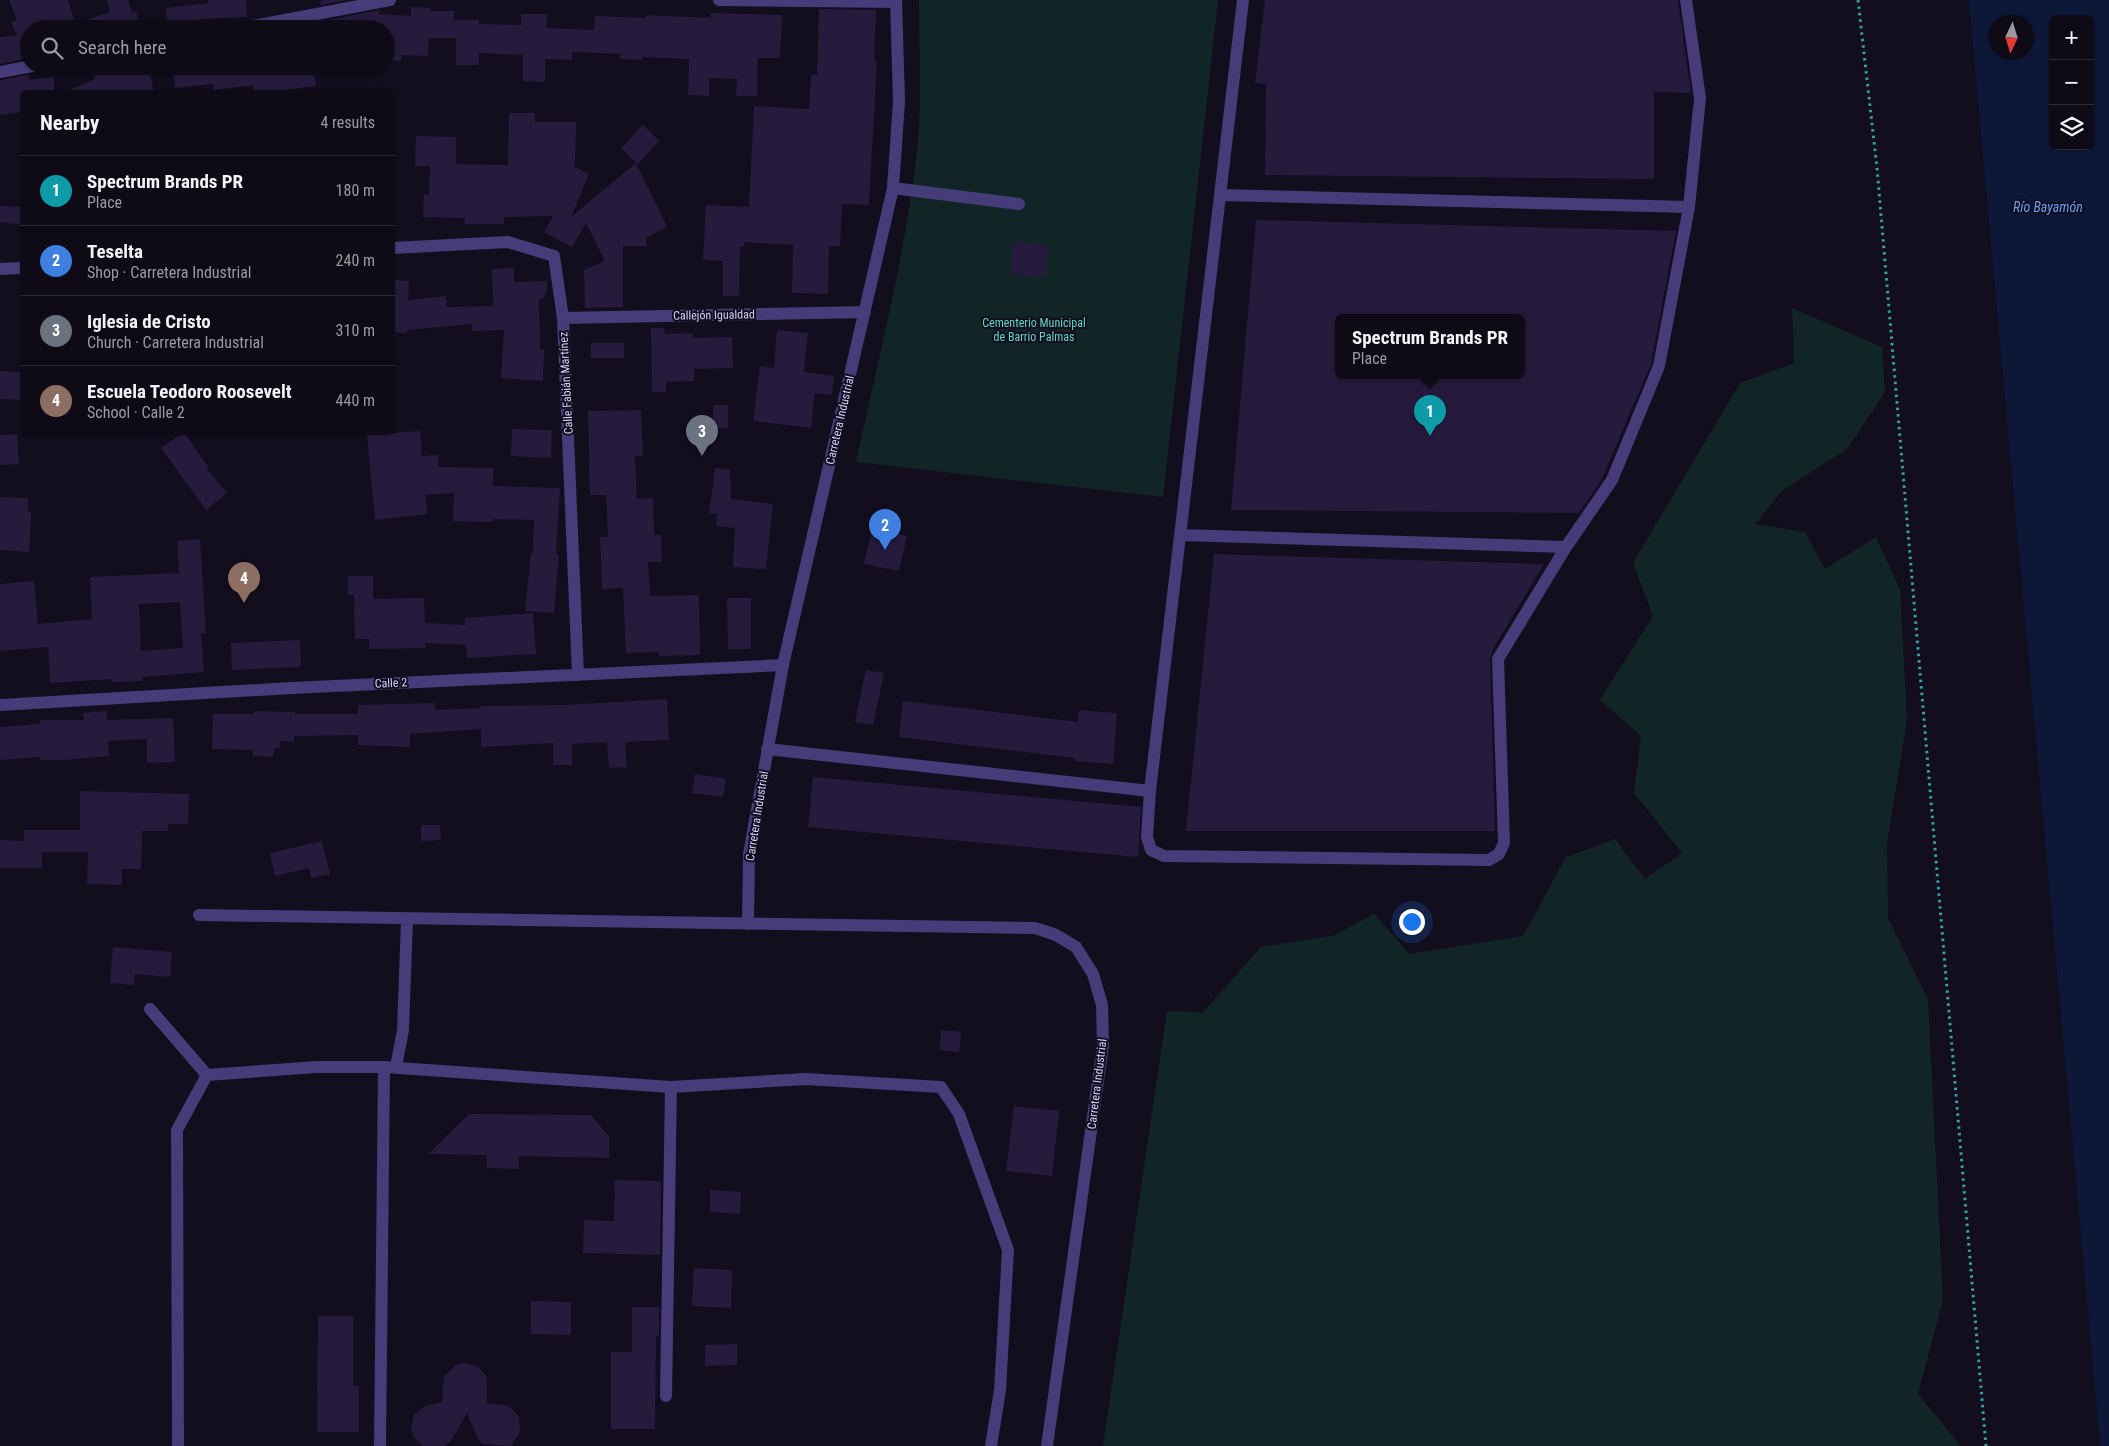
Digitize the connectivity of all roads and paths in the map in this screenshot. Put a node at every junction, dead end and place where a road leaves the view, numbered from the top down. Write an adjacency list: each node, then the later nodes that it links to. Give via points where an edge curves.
1 (390, 0): 7 (street)
2 (719, 0): 6 (street)
3 (1243, 0): 11 (street)
4 (1686, 0): 13 (street, via 1700,98)
5 (1858, 0): 38 (path, via 1879,188)
6 (896, 1): 10 (street, Carretera Industrial, via 899,101)
7 (284, 20)
8 (20, 68): 9 (street)
9 (0, 72)
10 (893, 188): 12 (street); 17 (street, Carretera Industrial)
11 (1220, 195): 13 (street); 19 (street)
12 (1019, 204)
13 (1689, 207): 20 (street, via 1659,366 1612,480)
14 (395, 248): 18 (street, Calle Fabián Martínez, via 508,242 554,256)
15 (20, 268): 16 (street)
16 (0, 269)
17 (866, 312): 18 (street, Callejón Igualdad); 21 (street, Carretera Industrial)
18 (563, 318): 22 (street, Calle Fabián Martínez)
19 (1180, 534): 20 (street); 25 (street)
20 (1566, 547): 25 (street, via 1498,659 1504,843 1499,854 1489,860 1164,856 1151,850 1147,837)
21 (782, 665): 22 (street, Calle 2); 24 (street, Carretera Industrial)
22 (578, 675): 23 (street, Calle 2)
23 (0, 705)
24 (767, 749): 25 (street); 28 (street, Carretera Industrial, via 749,854)
25 (1150, 791)
26 (199, 915): 27 (street)
27 (407, 920): 28 (street); 30 (street, via 403,1030)
28 (748, 924): 37 (street, Carretera Industrial, via 1035,928 1076,947 1094,974 1102,1005 1103,1045)
29 (150, 1009): 31 (street)
30 (390, 1067): 31 (street, via 316,1067); 32 (street); 35 (street)
31 (207, 1075): 34 (street, via 178,1130)
32 (671, 1087): 33 (street); 36 (street, via 806,1079 941,1087 959,1114 1008,1250 1000,1390)
33 (666, 1396)
34 (178, 1446)
35 (380, 1446)
36 (991, 1446)
37 (1047, 1446)
38 (1986, 1446)

